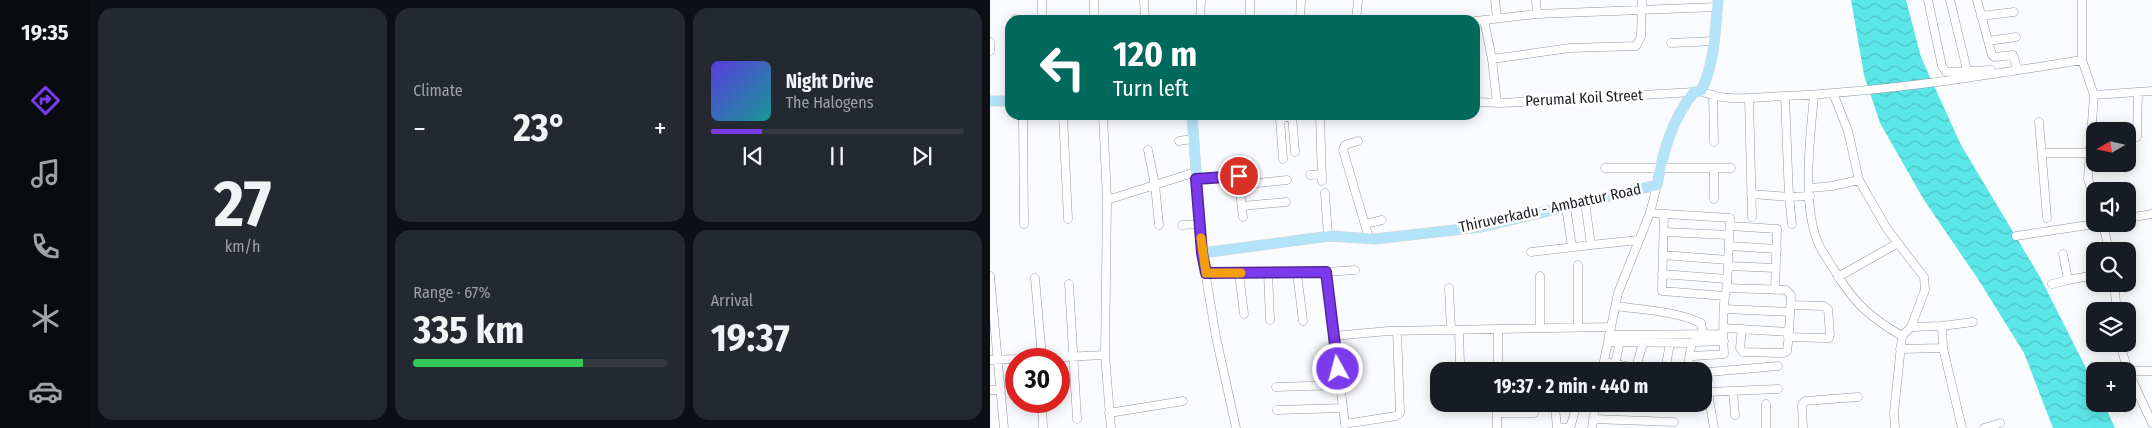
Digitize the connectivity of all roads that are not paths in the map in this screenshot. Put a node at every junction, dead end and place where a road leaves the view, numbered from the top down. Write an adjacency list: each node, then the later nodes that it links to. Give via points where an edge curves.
1 (1042, 0): 18 (street)
2 (1094, 0): 19 (street)
3 (1144, 0): 20 (street)
4 (1201, 0): 21 (street)
5 (1250, 0): 22 (street)
6 (1301, 0): 23 (street)
7 (1358, 0): 24 (street)
8 (1495, 0): 26 (street)
9 (1536, 0): 17 (street)
10 (1928, 0): 38 (street, via 1944,69 1949,73)
11 (1950, 0): 38 (street)
12 (1977, 0): 25 (street)
13 (2082, 0): 36 (street)
14 (1718, 3): 15 (street); 30 (main road, Thiruverkadu - Ambattur Road)
15 (1642, 4): 17 (street); 35 (street, via 1641,38 1636,46 1570,48)
16 (2014, 12): 25 (street)
17 (1537, 14): 26 (street)
18 (1042, 15)
19 (1094, 15)
20 (1145, 15)
21 (1200, 15)
22 (1250, 15)
23 (1300, 15)
24 (1356, 15)
25 (1981, 16): 31 (street)
26 (1497, 18): 28 (street)
27 (1480, 20): 28 (street)
28 (1484, 20): 35 (street)
29 (2016, 37): 31 (street)
30 (1714, 41): 33 (street); 40 (main road, Thiruverkadu - Ambattur Road, via 1711,66)
31 (1988, 41): 37 (street, via 1993,56 2013,55)
32 (990, 42): 34 (street)
33 (1671, 43)
34 (990, 51)
35 (1492, 59): 51 (street)
36 (2082, 60): 37 (street); 44 (street)
37 (2017, 69): 38 (street); 42 (street)
38 (1967, 70)
39 (2152, 91): 41 (street)
40 (1697, 92): 43 (street); 51 (street, Perumal Koil Street); 72 (main road, Thiruverkadu - Ambattur Road, via 1686,102 1666,142)
41 (2138, 92): 44 (street); 61 (street)
42 (1833, 94): 46 (street); 78 (street, via 1848,131)
43 (1713, 95): 47 (street); 65 (street)
44 (2094, 95): 60 (street)
45 (1784, 96): 46 (street); 47 (street); 85 (street)
46 (1814, 96): 82 (street)
47 (1749, 98): 84 (street)
48 (1005, 100): 49 (main road)
49 (990, 101)
50 (1480, 102): 51 (street, Perumal Koil Street)
51 (1498, 103)
52 (1023, 120): 101 (street)
53 (1063, 120): 99 (street)
54 (1103, 120): 86 (street)
55 (1192, 120): 62 (main road)
56 (1280, 120): 70 (street)
57 (1293, 120): 67 (street)
58 (1320, 120): 75 (street, via 1322,177)
59 (2040, 122): 68 (street)
60 (2092, 122)
61 (2137, 137)
62 (1192, 139): 63 (street); 76 (main road)
63 (1179, 141)
64 (1358, 141): 103 (street, via 1345,145 1343,150)
65 (1714, 142)
66 (1148, 150): 80 (street)
67 (1295, 152)
68 (2042, 153): 69 (street); 98 (street)
69 (2086, 153)
70 (1284, 159)
71 (1605, 168): 72 (street)
72 (1660, 168): 73 (street); 81 (main road, Thiruverkadu - Ambattur Road)
73 (1714, 168): 74 (street); 87 (street)
74 (1731, 168)
75 (1310, 175)
76 (1196, 176): 79 (street, via 1237,175); 80 (street); 102 (main road)
77 (1286, 180): 79 (street)
78 (1859, 180): 82 (street); 115 (street)
79 (1240, 184): 90 (street)
80 (1155, 185): 86 (street); 105 (street)
81 (1657, 185): 89 (main road, Thiruverkadu - Ambattur Road); 92 (street)
82 (1810, 192): 85 (street); 136 (street, via 1811,215 1820,246)
83 (1325, 194): 111 (street)
84 (1751, 194): 85 (street); 96 (street)
85 (1789, 197): 104 (street)
86 (1107, 200): 175 (street)
87 (1714, 200)
88 (1286, 202): 90 (street)
89 (1585, 202): 91 (main road, Thiruverkadu - Ambattur Road); 116 (street)
90 (1242, 206): 95 (street)
91 (1566, 207): 113 (main road, Thiruverkadu - Ambattur Road, via 1481,227); 118 (street)
92 (1650, 213): 93 (street); 114 (street)
93 (1664, 214): 108 (street, via 1730,218); 109 (street)
94 (2152, 214): 97 (street)
95 (1243, 217)
96 (1752, 217)
97 (2136, 217)
98 (2047, 218)
99 (1068, 219)
100 (1382, 220): 103 (street)
101 (1024, 224)
102 (1200, 224): 106 (street); 121 (main road)
103 (1365, 224): 113 (street)
104 (1792, 224)
105 (1159, 225)
106 (1182, 225)
107 (2086, 225): 112 (street)
108 (1730, 226): 110 (street); 119 (street, via 1777,229)
109 (1665, 232): 110 (street); 123 (street)
110 (1729, 235): 117 (street)
111 (1328, 236): 113 (main road, Thiruverkadu - Ambattur Road); 121 (main road, Thiruverkadu - Ambattur Road)
112 (2016, 236)
113 (1369, 238)
114 (1639, 240): 116 (street); 146 (street)
115 (1898, 244): 136 (street); 157 (street, via 1924,277 1924,290)
116 (1591, 245): 118 (street)
117 (1729, 246): 119 (street); 124 (street)
118 (1572, 247): 120 (street)
119 (1777, 249): 126 (street)
120 (1531, 252)
121 (1202, 253): 129 (street)
122 (2063, 254): 140 (street)
123 (1664, 255): 124 (street); 133 (street)
124 (1728, 262): 126 (street); 139 (street)
125 (1578, 265): 156 (street)
126 (1776, 268): 144 (street)
127 (1355, 270): 128 (street)
128 (1326, 272): 132 (street); 166 (street)
129 (1206, 273): 130 (street); 222 (street)
130 (1239, 273): 131 (street); 149 (street)
131 (1268, 273): 132 (street); 150 (street)
132 (1297, 273): 152 (street)
133 (1662, 274): 139 (street); 145 (street, via 1662,291)
134 (990, 276): 151 (street)
135 (1540, 276): 155 (street)
136 (1838, 277): 167 (street, via 1850,296 1874,319)
137 (2086, 277): 140 (street)
138 (1034, 278): 172 (street)
139 (1727, 279): 145 (street)
140 (2068, 280): 142 (street)
141 (1070, 284): 177 (street)
142 (2052, 284)
143 (1449, 288): 160 (street)
144 (1775, 290): 145 (street); 148 (street, via 1789,292)
145 (1726, 292): 147 (street)
146 (1616, 306): 162 (street, via 1694,320 1700,323); 165 (street)
147 (1725, 308): 148 (street); 163 (street)
148 (1791, 308): 164 (street); 164 (street, via 1824,306 1828,309 1830,334 1825,338)
149 (1244, 314)
150 (1270, 320)
151 (992, 322): 179 (street)
152 (1303, 322)
153 (1972, 322): 154 (street)
154 (1942, 326): 157 (street); 173 (street)
155 (1540, 327): 156 (street); 158 (street)
156 (1578, 327): 165 (street)
157 (1910, 327): 167 (street)
158 (1498, 328): 160 (street); 181 (street)
159 (1742, 329): 163 (street); 164 (street); 164 (street, via 1740,348 1743,352 1784,354)
160 (1455, 330): 161 (street); 180 (street)
161 (1396, 331): 166 (street); 218 (street, via 1400,413)
162 (1703, 334): 163 (street); 165 (street)
163 (1724, 334): 169 (street); 178 (street, via 1724,354)
164 (1789, 334)
165 (1609, 335): 168 (street); 182 (street)
166 (1334, 336): 191 (street)
167 (1902, 336): 174 (street)
168 (1620, 342): 170 (street); 183 (street)
169 (1694, 342)
170 (1643, 343): 171 (street); 184 (street)
171 (1670, 343): 185 (street); 186 (street, via 1690,345)
172 (1041, 348)
173 (1943, 348): 174 (street); 229 (street)
174 (1900, 349): 228 (street)
175 (1104, 355): 177 (street); 209 (street)
176 (1070, 356): 177 (street)
177 (1075, 356): 213 (street)
178 (1694, 356)
179 (994, 360): 197 (street)
180 (1460, 362)
181 (1498, 362)
182 (1604, 362)
183 (1615, 362)
184 (1637, 362)
185 (1667, 362)
186 (1687, 362)
187 (1778, 366): 188 (street)
188 (1712, 371)
189 (2136, 371): 190 (street)
190 (2152, 371)
191 (1340, 385): 192 (street); 202 (street)
192 (1276, 387)
193 (2136, 388): 217 (street)
194 (1712, 389): 198 (street)
195 (1778, 389): 198 (street)
196 (990, 390): 197 (street)
197 (1000, 390): 219 (street)
198 (1733, 391): 212 (street)
199 (1858, 397): 227 (street, via 1805,401 1802,404)
200 (1183, 401): 209 (street)
201 (1766, 404): 226 (street)
202 (1343, 408): 203 (street); 218 (street, via 1345,424)
203 (1277, 410)
204 (1555, 412): 205 (street, via 1557,427 1570,428)
205 (1575, 412)
206 (1594, 412): 214 (street)
207 (1711, 412): 225 (street)
208 (1042, 413): 220 (street)
209 (1109, 413): 221 (street)
210 (1497, 413): 211 (street); 223 (street)
211 (1534, 413)
212 (1735, 415)
213 (1077, 419)
214 (1593, 419): 215 (street); 224 (street)
215 (1674, 422)
216 (2000, 423): 230 (street)
217 (2152, 423)
218 (1359, 425)
219 (1004, 428)
220 (1043, 428)
221 (1111, 428)
222 (1236, 428)
223 (1496, 428)
224 (1592, 428)
225 (1714, 428)
226 (1766, 428)
227 (1803, 428)
228 (1895, 428)
229 (1962, 428)
230 (1984, 428)

